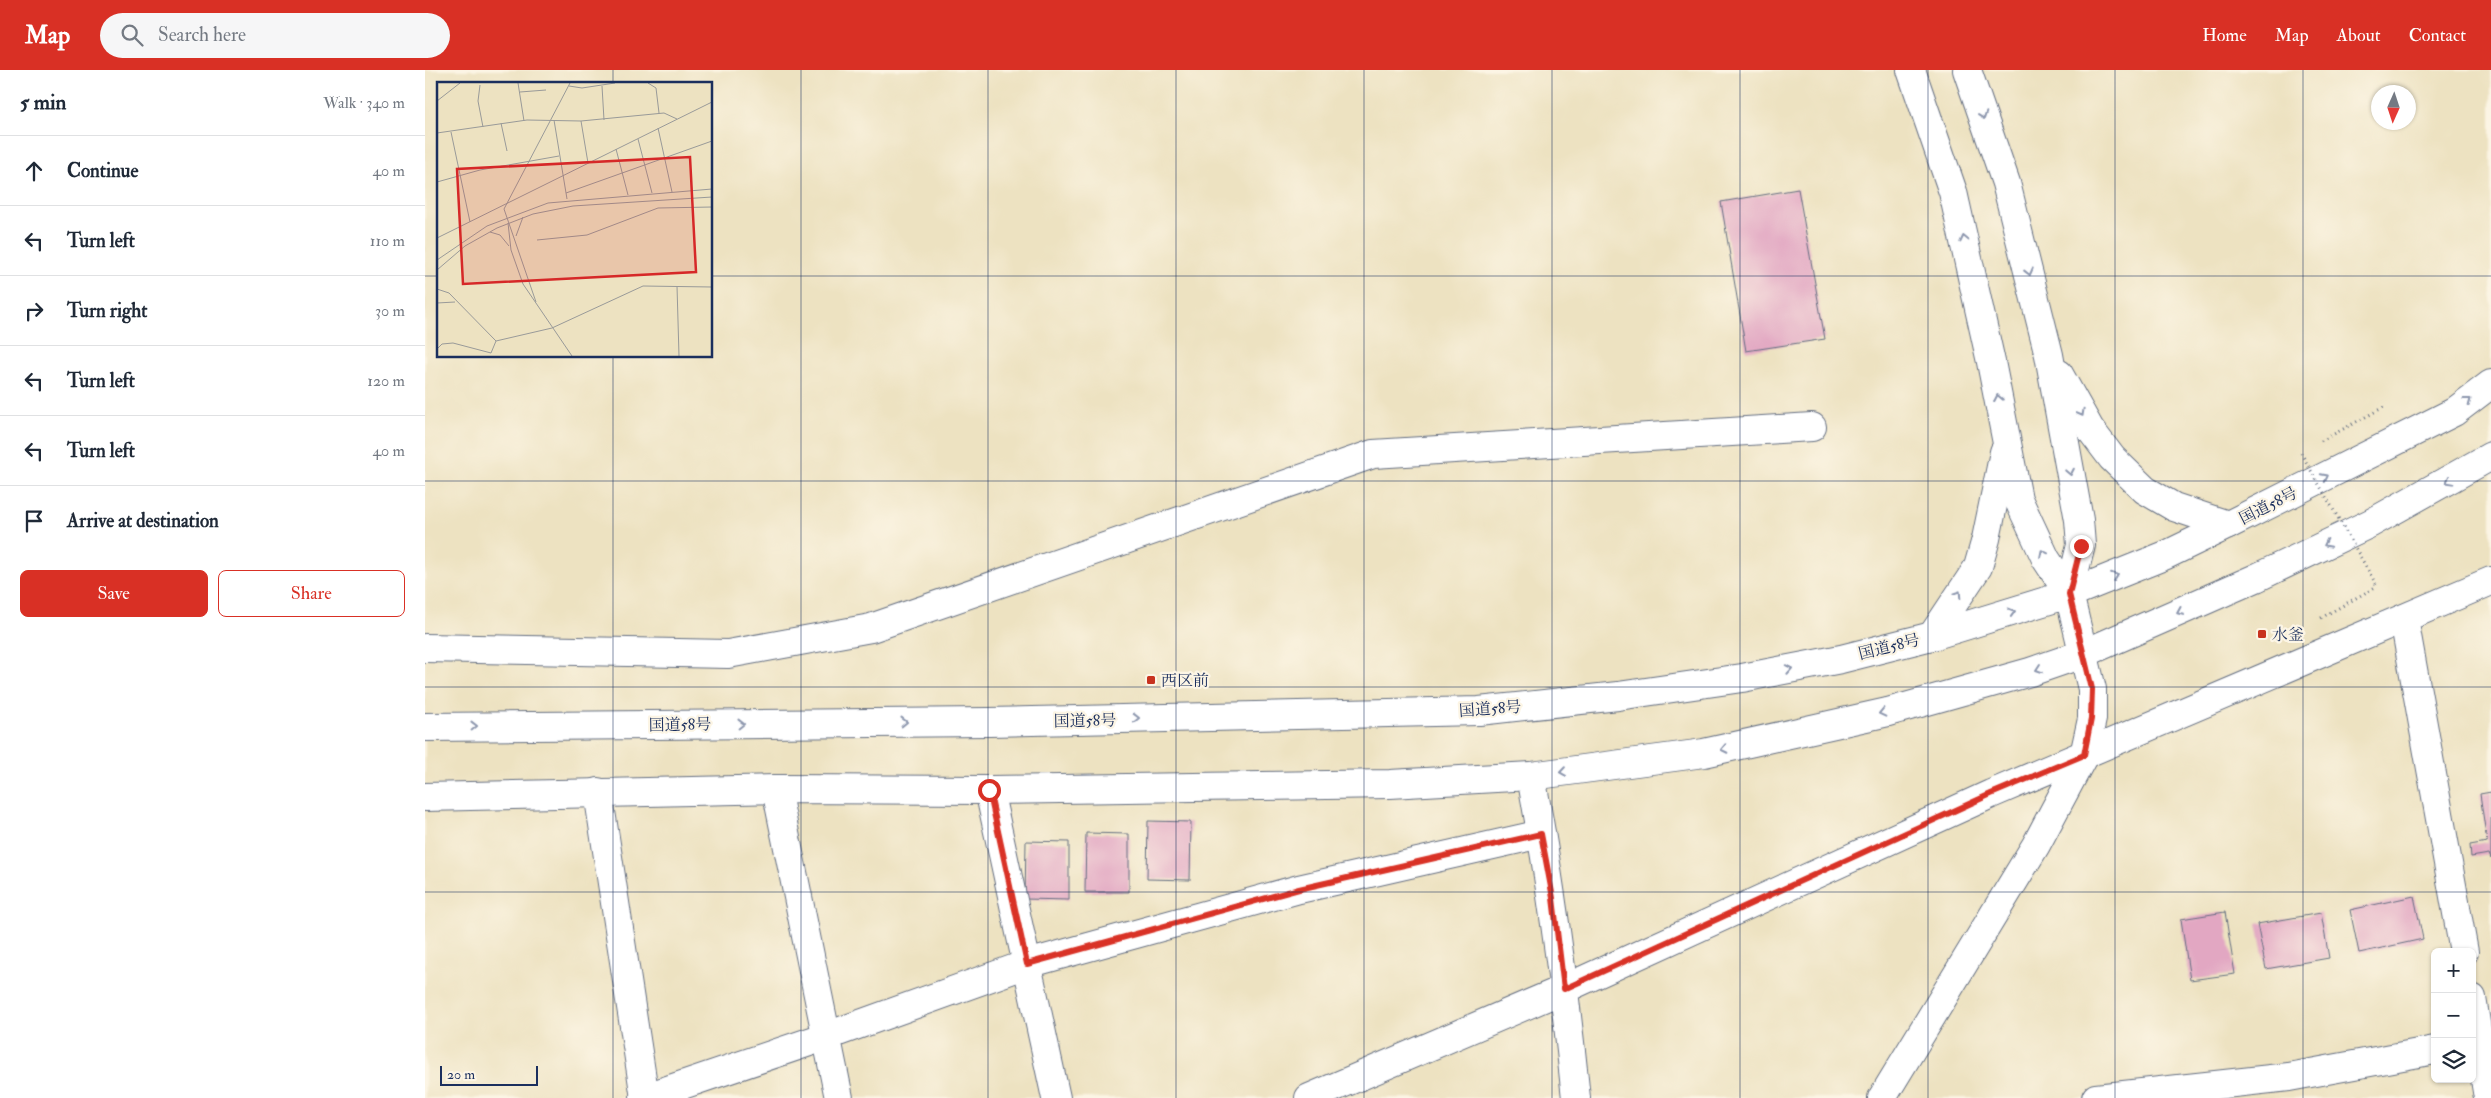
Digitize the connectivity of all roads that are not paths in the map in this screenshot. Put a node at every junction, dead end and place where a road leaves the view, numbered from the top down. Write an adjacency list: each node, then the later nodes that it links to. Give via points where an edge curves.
1 (1911, 70): 6 (main road, one-way to 1, via 1953,192)
2 (1967, 70): 3 (main road, one-way to 3, via 2007,183)
3 (2049, 355): 8 (main road, one-way to 8, via 2090,429 2111,458 2145,490 2174,506); 10 (main road, one-way to 10, via 2079,520 2081,546)
4 (2491, 384): 8 (main road, 国道58号, one-way to 4, via 2454,412)
5 (1812, 428): 13 (main road, via 1373,454 871,628 728,654)
6 (2007, 440): 10 (main road, one-way to 6, via 2046,559 2018,499); 12 (main road, one-way to 6, via 1978,567)
7 (2491, 456): 14 (main road, one-way to 14, via 2371,523)
8 (2228, 525): 10 (main road, 国道58号, one-way to 8, via 2166,555)
9 (2491, 581): 11 (main road)
10 (2069, 594): 12 (main road, 国道58号, one-way to 10); 14 (main road)
11 (2404, 619): 16 (main road); 23 (main road)
12 (1932, 636): 15 (main road, 国道58号, one-way to 12, via 999,721 1479,711 1742,678 1841,659)
13 (425, 648)
14 (2085, 653): 16 (main road, via 2092,689 2091,719); 17 (main road, one-way to 17, via 1888,712 1704,753)
15 (425, 727)
16 (2084, 755): 25 (main road, via 1991,794); 35 (main road, via 2036,845)
17 (1531, 776): 19 (main road, via 1390,784); 22 (main road)
18 (776, 789): 19 (main road); 20 (main road); 27 (main road)
19 (989, 790): 24 (main road)
20 (598, 792): 21 (main road); 31 (main road)
21 (425, 797)
22 (1541, 834): 24 (main road, via 1299,889); 25 (main road)
23 (2463, 948)
24 (1027, 964): 27 (main road); 33 (main road)
25 (1564, 989): 30 (main road); 34 (main road)
26 (2476, 1018): 28 (main road)
27 (827, 1036): 31 (main road); 32 (main road)
28 (2481, 1042): 37 (main road)
29 (2431, 1051): 36 (main road, via 2289,1076)
30 (1324, 1095)
31 (645, 1098)
32 (839, 1098)
33 (1056, 1098)
34 (1576, 1098)
35 (1881, 1098)
36 (2096, 1098)
37 (2488, 1098)

